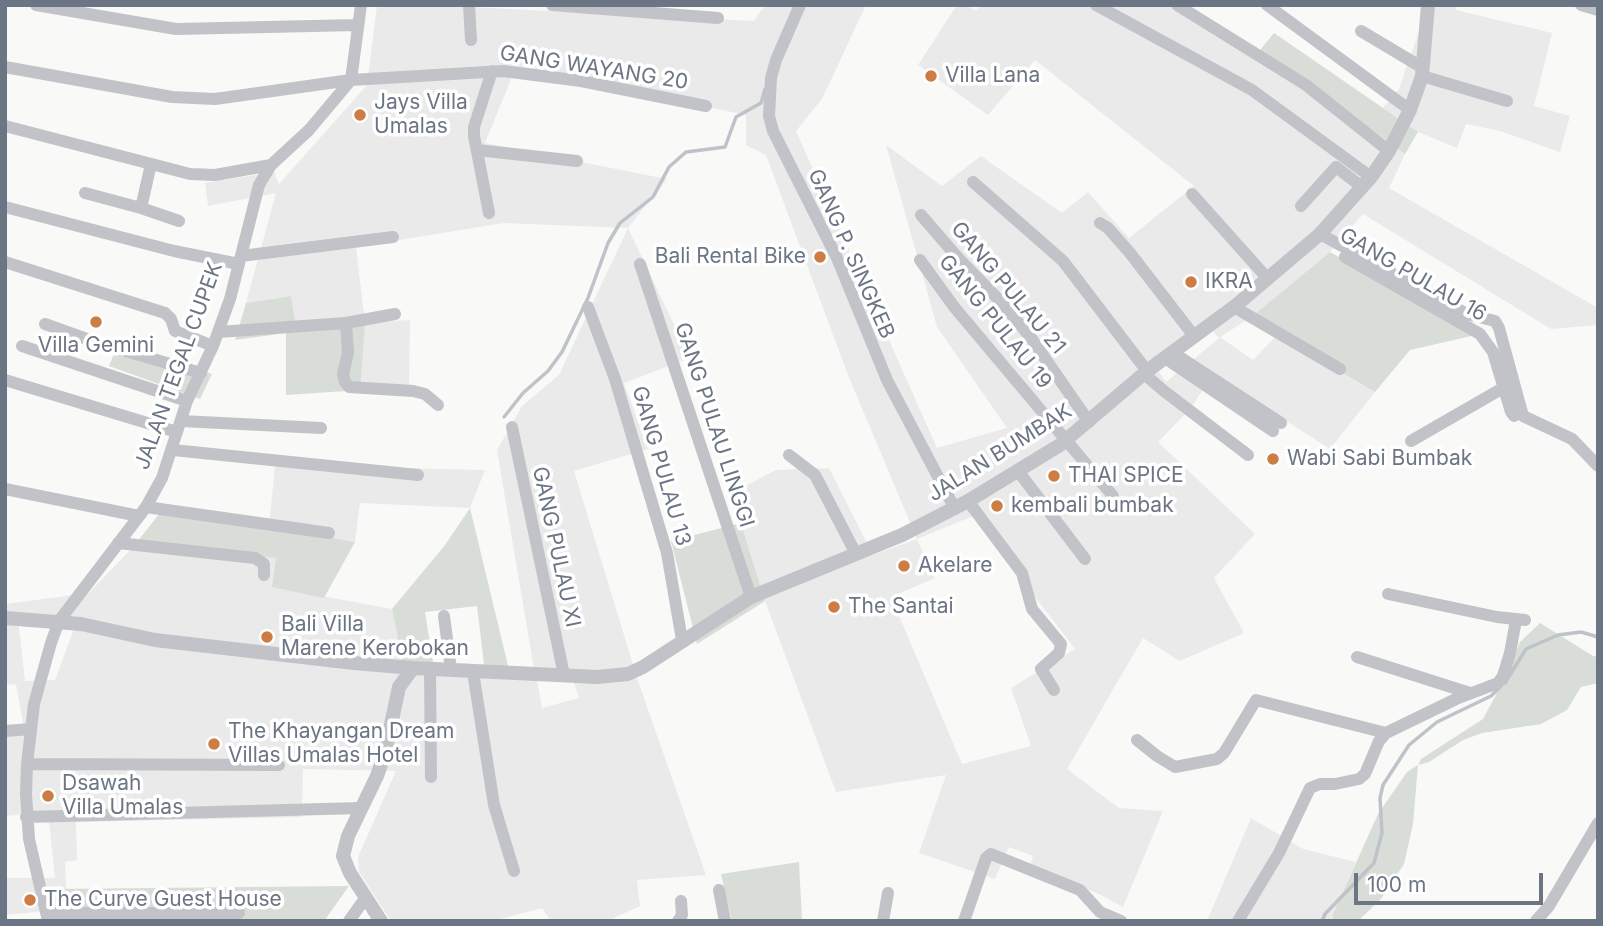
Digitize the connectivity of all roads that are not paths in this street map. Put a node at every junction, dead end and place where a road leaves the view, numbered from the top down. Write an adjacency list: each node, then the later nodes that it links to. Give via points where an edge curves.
1 (36, 5): 13 (street, via 176,29)
2 (361, 5): 13 (street)
3 (469, 5): 15 (street)
4 (552, 5): 12 (street)
5 (800, 5): 80 (street, GANG P. SINGKEB, via 771,78 773,131 837,258 887,380)
6 (1096, 5): 30 (street, via 1252,90)
7 (1177, 5): 25 (street, via 1306,85)
8 (1267, 5): 22 (street)
9 (1428, 5): 18 (street, JALAN BUMBAK)
10 (1581, 5): 11 (street)
11 (1598, 10)
12 (718, 18)
13 (358, 25): 19 (street)
14 (1361, 31): 18 (street)
15 (471, 40)
16 (5, 67): 19 (street, GANG WAYANG 20, via 172,97 254,95)
17 (492, 71): 19 (street, GANG WAYANG 20); 21 (street, GANG WAYANG 20, via 581,81); 24 (street, via 474,127)
18 (1422, 72): 20 (street); 22 (street, JALAN BUMBAK)
19 (351, 80): 28 (street, JALAN TEGAL CUPEK, via 309,130)
20 (1507, 101)
21 (705, 106)
22 (1410, 110): 25 (street, JALAN BUMBAK)
23 (5, 126): 27 (street)
24 (477, 150): 26 (street); 36 (street)
25 (1389, 151): 30 (street, JALAN BUMBAK)
26 (577, 161)
27 (151, 164): 28 (street, via 202,175); 35 (street)
28 (271, 165): 42 (street, JALAN TEGAL CUPEK, via 259,185)
29 (973, 182): 58 (street, via 1063,261)
30 (1367, 182): 33 (street, via 1336,167); 41 (street, JALAN BUMBAK)
31 (85, 193): 35 (street)
32 (1192, 194): 46 (street)
33 (1301, 206)
34 (5, 207): 42 (street, via 174,251)
35 (141, 208): 38 (street)
36 (489, 213)
37 (921, 215): 65 (street, GANG PULAU 21, via 1031,338)
38 (179, 221)
39 (1100, 223): 53 (street, via 1130,253)
40 (393, 237): 42 (street)
41 (1317, 237): 46 (street, JALAN BUMBAK); 61 (street, GANG PULAU 16, via 1480,334 1493,352); 75 (street, via 1468,314 1494,321 1523,416 1572,439)
42 (240, 260): 52 (street, JALAN TEGAL CUPEK)
43 (920, 260): 70 (street, GANG PULAU 19)
44 (5, 261): 55 (street, via 165,313 175,331)
45 (640, 264): 88 (street, GANG PULAU LINGGI)
46 (1268, 279): 48 (street, JALAN BUMBAK)
47 (588, 307): 92 (street, GANG PULAU 13, via 615,379 667,553)
48 (1234, 307): 53 (street, JALAN BUMBAK); 57 (street)
49 (395, 314): 50 (street)
50 (346, 323): 52 (street); 63 (street, via 348,353 343,374 349,387 413,391)
51 (45, 324): 59 (street)
52 (218, 331): 55 (street, JALAN TEGAL CUPEK)
53 (1194, 337): 56 (street, JALAN BUMBAK)
54 (22, 346): 62 (street)
55 (213, 346): 59 (street, JALAN TEGAL CUPEK)
56 (1168, 355): 58 (street, JALAN BUMBAK); 68 (street)
57 (1340, 369)
58 (1146, 372): 65 (street, JALAN BUMBAK); 74 (street)
59 (201, 373): 62 (street, JALAN TEGAL CUPEK)
60 (5, 380): 66 (street)
61 (1503, 388): 64 (street, GANG PULAU 16); 71 (street)
62 (187, 401): 66 (street, JALAN TEGAL CUPEK)
63 (438, 405)
64 (1514, 416)
65 (1089, 422): 70 (street, JALAN BUMBAK)
66 (179, 426): 69 (street); 72 (street, JALAN TEGAL CUPEK)
67 (512, 427): 98 (street, GANG PULAU XI)
68 (1277, 427)
69 (321, 428)
70 (1066, 440): 76 (street, JALAN BUMBAK); 79 (street, GANG PULAU 19)
71 (1412, 441)
72 (173, 450): 77 (street); 81 (street, JALAN TEGAL CUPEK)
73 (789, 455): 84 (street, via 815,475)
74 (1248, 455)
75 (1598, 466)
76 (1018, 471): 80 (street, JALAN BUMBAK); 85 (street)
77 (418, 475)
78 (5, 489): 81 (street)
79 (1113, 496)
80 (962, 505): 84 (street, JALAN BUMBAK); 99 (street, GANG P. SINGKEB, via 1022,573 1032,608 1061,644 1059,653 1041,669)
81 (142, 511): 82 (street); 83 (street, JALAN TEGAL CUPEK)
82 (329, 533)
83 (118, 543): 86 (street, via 255,558 264,564); 91 (street, JALAN TEGAL CUPEK)
84 (856, 554): 88 (street, JALAN BUMBAK)
85 (1085, 559)
86 (264, 575)
87 (1388, 594): 100 (street, via 1521,620 1503,676 1492,687)
88 (751, 597): 92 (street, JALAN BUMBAK)
89 (444, 617): 96 (street)
90 (5, 618): 91 (street)
91 (60, 621): 94 (street, via 155,640); 101 (street, JALAN TEGAL CUPEK, via 34,704)
92 (682, 640): 98 (street, JALAN BUMBAK, via 628,674)
93 (1357, 657): 100 (street)
94 (413, 668): 95 (street, JALAN BUMBAK); 108 (street, via 399,687 377,776)
95 (430, 669): 96 (street, JALAN BUMBAK); 107 (street)
96 (451, 670): 97 (street, JALAN BUMBAK)
97 (473, 672): 98 (street, JALAN BUMBAK); 111 (street, via 494,805)
98 (564, 675)
99 (1054, 690)
100 (1471, 693): 103 (street)
101 (31, 729): 102 (street); 105 (street, JALAN TEGAL CUPEK)
102 (5, 731)
103 (1386, 733): 104 (street, via 1256,699 1217,759 1175,767); 125 (street, via 1359,779 1310,788 1279,853)
104 (1137, 740)
105 (27, 764): 106 (street); 109 (street, JALAN TEGAL CUPEK)
106 (279, 765)
107 (431, 777)
108 (361, 808): 109 (street); 114 (street, via 343,856)
109 (26, 817): 117 (street, JALAN TEGAL CUPEK)
110 (1598, 823): 126 (street)
111 (514, 872)
112 (719, 890): 121 (street)
113 (888, 893): 122 (street)
114 (366, 897): 118 (street); 119 (street)
115 (681, 901): 120 (street, via 682,918)
116 (239, 913): 117 (street)
117 (48, 917)
118 (349, 921)
119 (381, 921)
120 (678, 921)
121 (725, 921)
122 (883, 921)
123 (964, 921): 124 (street, via 991,854 1080,890 1100,912)
124 (1121, 921)
125 (1238, 921)
126 (1536, 921)

